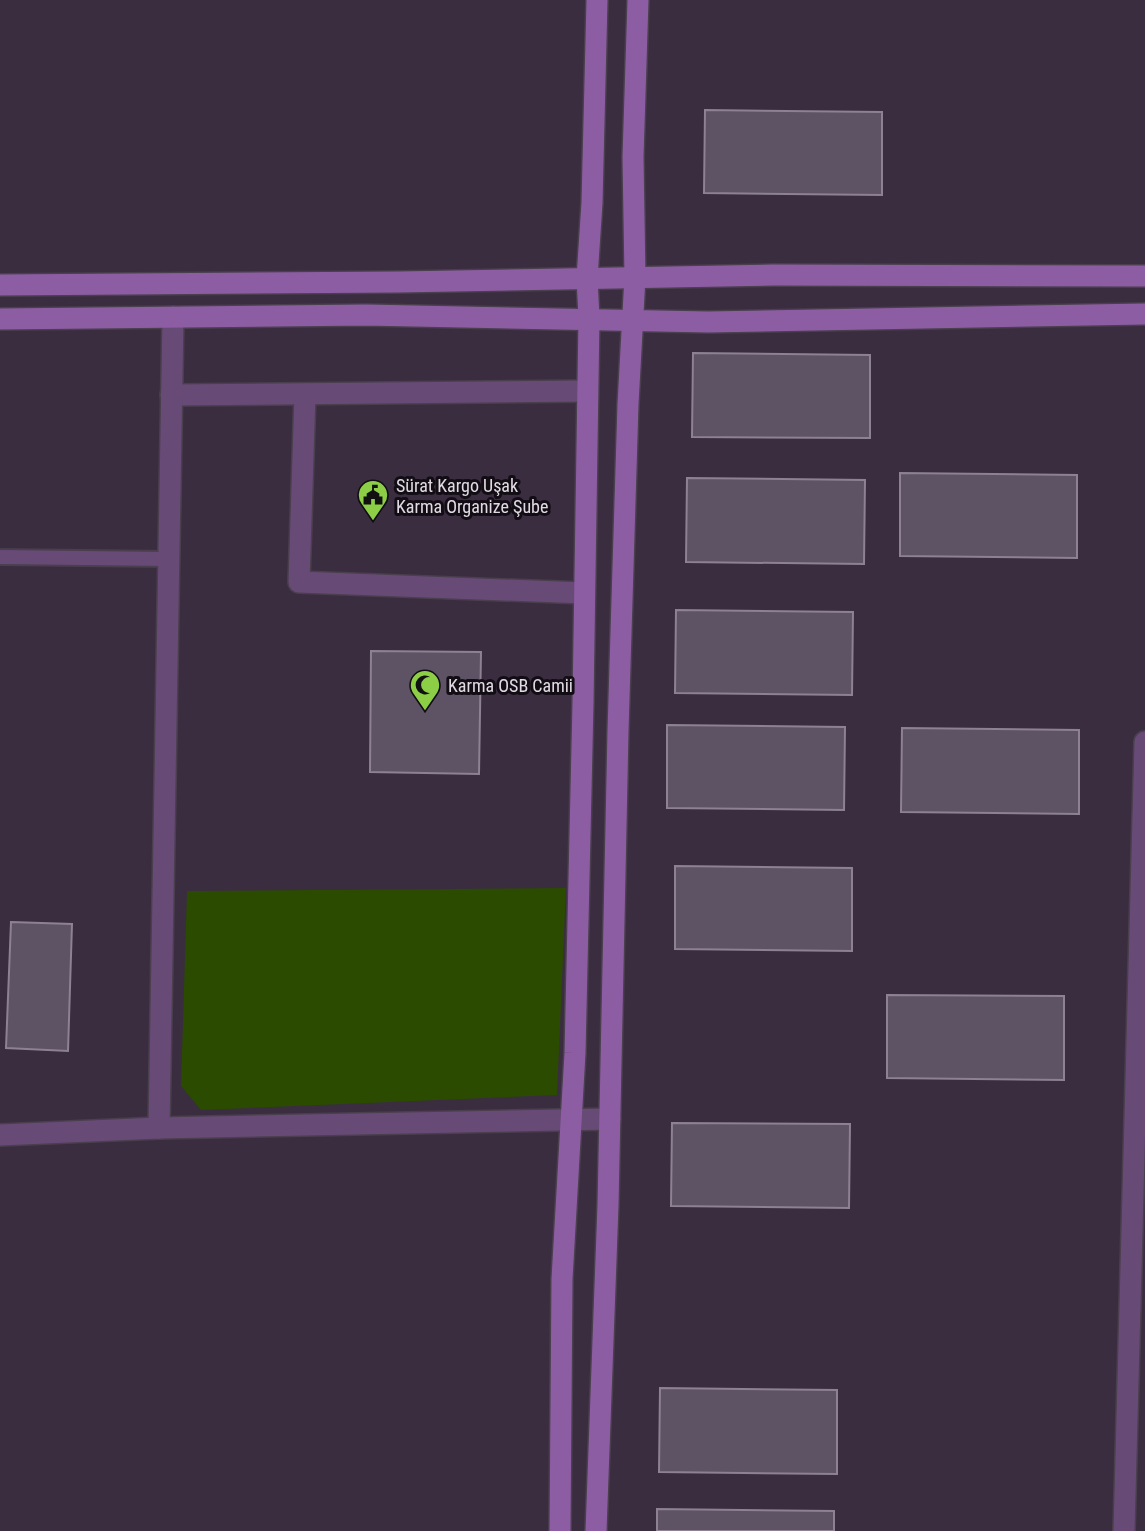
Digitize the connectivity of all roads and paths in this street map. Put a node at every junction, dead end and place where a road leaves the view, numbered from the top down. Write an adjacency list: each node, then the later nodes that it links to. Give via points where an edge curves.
1 (597, 0): 5 (street)
2 (638, 0): 4 (street)
3 (1145, 276): 4 (street)
4 (635, 277): 5 (street); 11 (street)
5 (587, 278): 6 (street); 9 (street)
6 (0, 285)
7 (1145, 314): 11 (street)
8 (173, 317): 9 (street); 10 (street); 14 (street)
9 (589, 318): 11 (street); 12 (street)
10 (0, 319)
11 (632, 320): 20 (street)
12 (587, 391): 13 (street); 17 (street)
13 (305, 394): 14 (street); 17 (street, via 299,582)
14 (171, 395): 16 (street)
15 (0, 558): 16 (lane)
16 (168, 559): 21 (street)
17 (584, 593): 19 (street)
18 (1145, 742): 25 (street)
19 (571, 1119): 20 (street); 21 (street); 23 (street, via 562,1279)
20 (610, 1119): 24 (street)
21 (159, 1128): 22 (street)
22 (0, 1135)
23 (560, 1531)
24 (596, 1531)
25 (1124, 1531)

